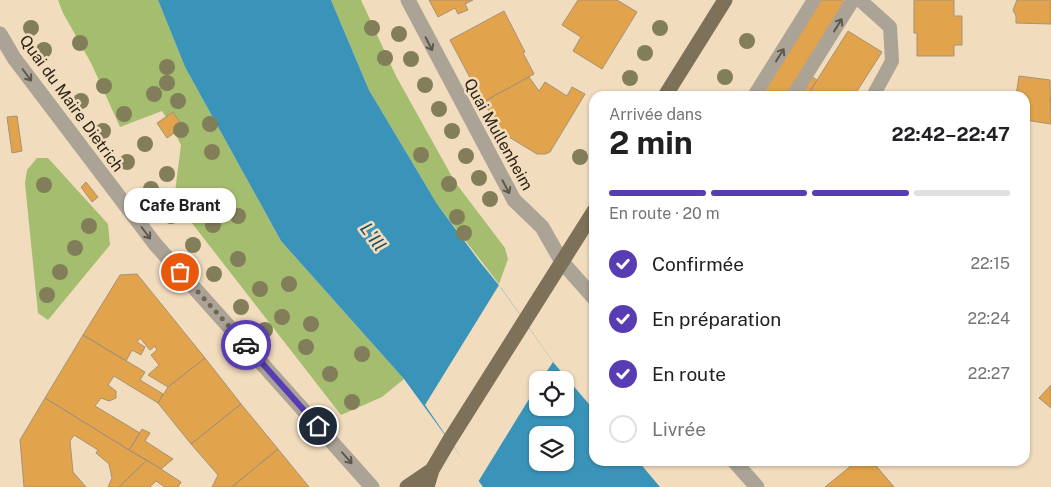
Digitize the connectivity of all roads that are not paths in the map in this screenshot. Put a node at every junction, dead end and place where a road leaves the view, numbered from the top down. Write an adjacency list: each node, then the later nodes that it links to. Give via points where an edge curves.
1 (408, 0): 12 (street, Quai Mullenheim, one-way to 12, via 514,200 542,227)
2 (726, 0): 7 (main road)
3 (814, 0): 8 (lane, one-way to 3)
4 (853, 0): 9 (lane, one-way to 4)
5 (860, 0): 10 (lane, via 890,27 892,61)
6 (0, 34): 16 (street, Quai du Maire Dietrich, one-way to 16, via 14,58 155,244)
7 (668, 91)
8 (757, 91)
9 (796, 91)
10 (876, 91)
11 (589, 219): 12 (main road)
12 (562, 262): 13 (street, Quai Mullenheim); 15 (main road)
13 (589, 292)
14 (738, 466): 19 (street)
15 (432, 470): 17 (main road); 18 (main road)
16 (372, 487)
17 (407, 487)
18 (427, 487)
19 (756, 487)

